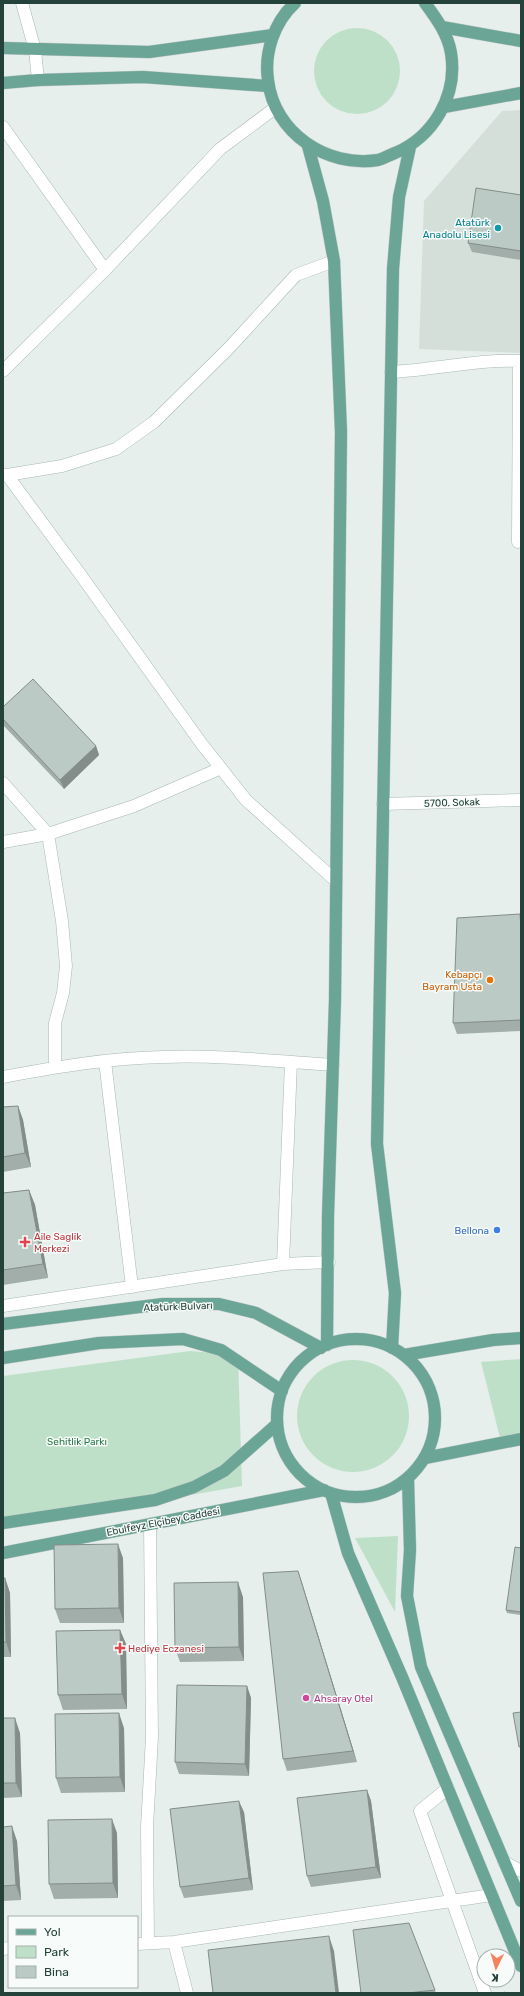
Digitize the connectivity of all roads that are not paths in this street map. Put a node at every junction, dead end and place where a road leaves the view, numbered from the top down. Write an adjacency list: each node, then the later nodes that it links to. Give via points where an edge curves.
1 (22, 3): 8 (street)
2 (425, 3): 4 (main road)
3 (292, 4): 5 (main road)
4 (442, 27): 6 (main road); 13 (main road, via 451,53 452,66 452,80)
5 (273, 35): 8 (main road, via 149,52); 11 (main road, via 267,65)
6 (521, 41)
7 (3, 48): 8 (main road)
8 (35, 50): 9 (street)
9 (38, 80): 10 (main road); 11 (main road, via 143,77)
10 (3, 83)
11 (268, 86): 14 (main road)
12 (521, 93): 13 (main road)
13 (444, 107): 17 (main road, via 433,126)
14 (276, 108): 16 (main road, via 291,131); 19 (street, via 220,149)
15 (3, 126): 19 (street)
16 (308, 146): 17 (main road, via 349,161 378,160); 18 (main road, via 323,201)
17 (410, 147): 22 (main road, via 399,197 393,262)
18 (334, 261): 23 (street, via 296,275 228,349 154,422 116,450 62,466); 31 (main road, via 341,432)
19 (106, 270): 21 (street)
20 (520, 361): 22 (street); 24 (street)
21 (3, 371)
22 (391, 372): 28 (main road)
23 (5, 475): 25 (street)
24 (518, 542)
25 (221, 768): 29 (street, via 134,806); 31 (street, via 246,800)
26 (3, 783): 29 (street)
27 (521, 800): 28 (street, 5700. Sokak)
28 (383, 804): 44 (main road, via 377,1144 395,1292)
29 (48, 834): 30 (street); 35 (street, via 62,921 66,966 63,993 55,1023)
30 (3, 842)
31 (336, 881): 34 (main road)
32 (105, 1061): 33 (street, via 163,1057 226,1057); 35 (street); 39 (street)
33 (291, 1062): 34 (street); 38 (street)
34 (333, 1065): 37 (main road)
35 (56, 1068): 36 (street)
36 (3, 1077)
37 (329, 1262): 38 (street); 43 (main road)
38 (283, 1264): 39 (street)
39 (132, 1287): 40 (street)
40 (3, 1306)
41 (3, 1324): 43 (main road, Atatürk Bulvarı, via 163,1304 218,1304 256,1313)
42 (521, 1338): 45 (main road, via 493,1340)
43 (324, 1346): 44 (main road, via 343,1340 360,1339); 47 (main road, via 300,1363 289,1376)
44 (392, 1348): 45 (main road)
45 (404, 1356): 50 (main road, via 422,1375 432,1395 435,1427 432,1443)
46 (3, 1358): 47 (main road, via 99,1343 183,1339 221,1350)
47 (282, 1391): 48 (main road)
48 (278, 1424): 52 (main road, via 280,1441 287,1456 301,1474); 53 (main road, via 224,1471 194,1487 155,1500)
49 (521, 1439): 50 (main road)
50 (425, 1458): 51 (main road)
51 (408, 1478): 52 (main road, via 391,1489 372,1495 351,1497); 57 (main road, via 410,1550 407,1596 421,1667)
52 (327, 1491): 54 (main road, Ebulfeyz Elçibey Caddesi); 56 (main road, via 348,1553)
53 (3, 1523)
54 (150, 1524): 55 (main road, Ebulfeyz Elçibey Caddesi); 63 (street, via 152,1737)
55 (3, 1553)
56 (448, 1788): 59 (main road); 60 (street, via 420,1811)
57 (504, 1862): 58 (street); 61 (main road)
58 (521, 1870)
59 (492, 1895): 60 (street); 64 (main road)
60 (450, 1901): 62 (street); 66 (street)
61 (521, 1901)
62 (174, 1942): 63 (street); 65 (street)
63 (142, 1943)
64 (521, 1966)
65 (187, 1993)
66 (485, 1993)

